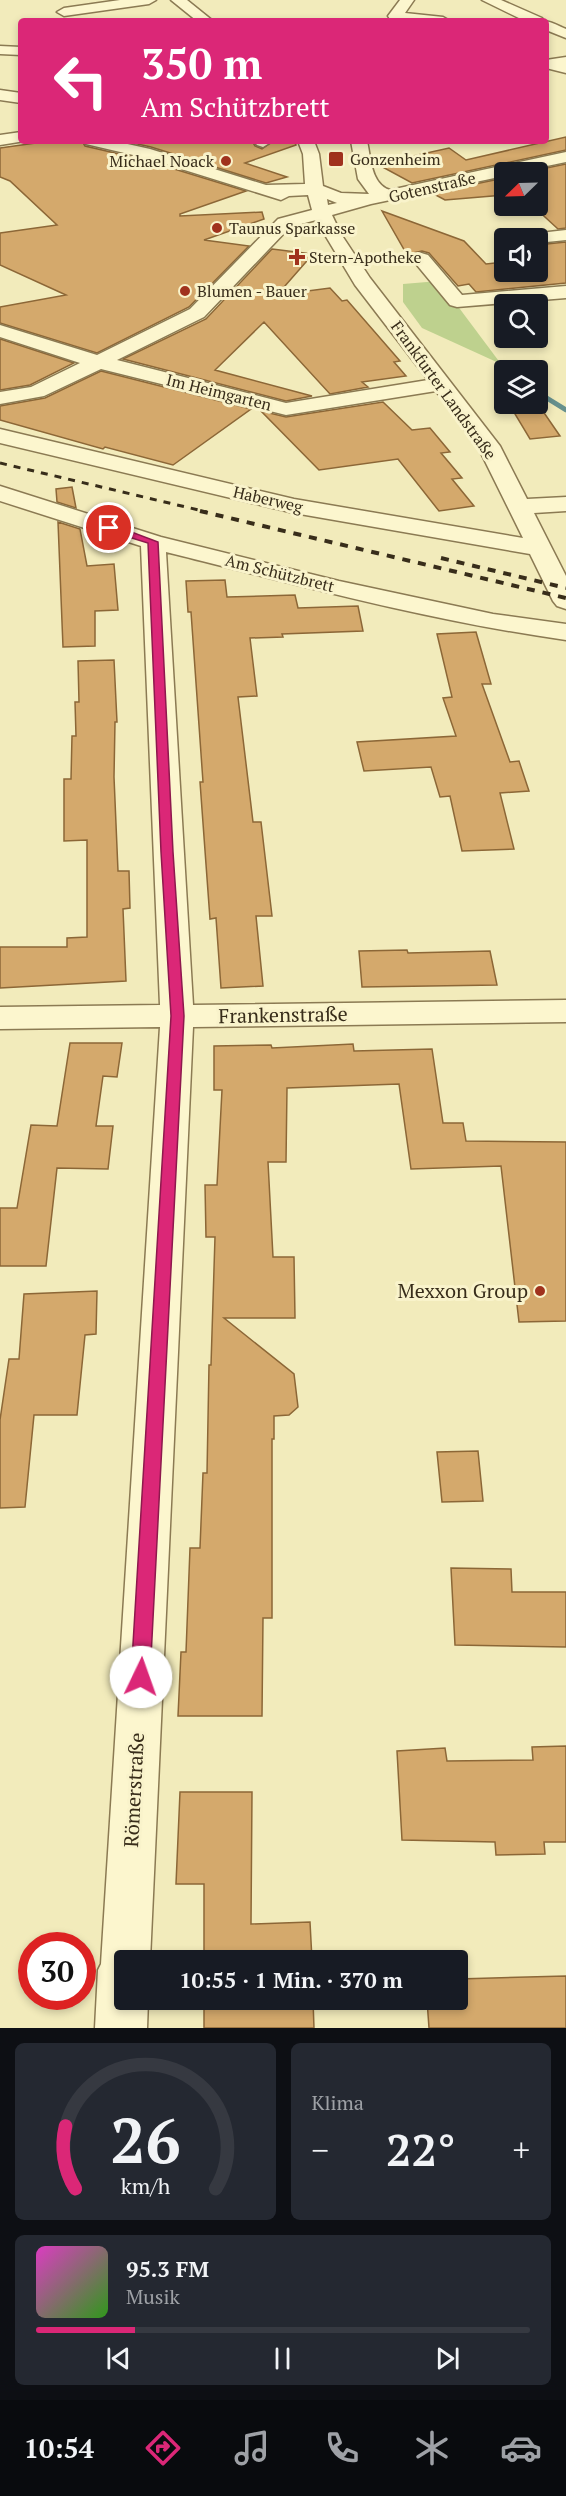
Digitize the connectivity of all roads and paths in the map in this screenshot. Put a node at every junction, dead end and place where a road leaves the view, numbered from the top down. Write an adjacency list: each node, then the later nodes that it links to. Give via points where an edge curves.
1 (149, 0): 6 (street)
2 (178, 0): 7 (street)
3 (407, 0): 8 (street, via 395,16)
4 (525, 0): 5 (street)
5 (496, 3): 9 (street)
6 (64, 12)
7 (202, 18)
8 (430, 18)
9 (530, 18)
10 (549, 26): 11 (street)
11 (566, 34)
12 (0, 50): 13 (street)
13 (18, 51)
14 (564, 67): 15 (street)
15 (549, 72)
16 (0, 95): 17 (street)
17 (18, 98)
18 (18, 137): 19 (street)
19 (0, 140)
20 (105, 144): 27 (street, via 259,189)
21 (306, 144): 27 (street, via 311,154)
22 (360, 144): 26 (street, via 367,179 375,191)
23 (537, 155): 24 (street, Gotenstraße); 25 (street); 26 (street, Gotenstraße)
24 (566, 157)
25 (558, 176)
26 (391, 196): 28 (street, Gotenstraße)
27 (310, 198): 28 (street, Gotenstraße); 28 (street, Gotenstraße, via 344,206); 34 (street, via 197,313); 35 (street, Frankfurter Landstraße, via 328,253 342,270 362,281)
28 (368, 200)
29 (566, 235): 30 (street)
30 (548, 237)
31 (421, 259): 32 (street, via 457,302)
32 (555, 288)
33 (0, 331): 34 (street, Im Heimgarten)
34 (99, 362): 35 (street, Im Heimgarten, via 286,409); 36 (street, via 37,392)
35 (443, 384): 40 (street, Frankfurter Landstraße, via 489,446)
36 (0, 398)
37 (0, 436): 42 (street, Haberweg, via 294,506)
38 (0, 493): 41 (street, Am Schützbrett)
39 (566, 504): 40 (street)
40 (519, 507): 42 (street, Frankfurter Landstraße)
41 (153, 542): 44 (street, Am Schützbrett, via 493,622); 46 (street, Römerstraße)
42 (540, 548): 43 (street, Frankfurter Landstraße)
43 (566, 601)
44 (566, 632)
45 (566, 1011): 46 (street, Frankenstraße)
46 (177, 1016): 47 (street, Frankenstraße); 48 (street, Römerstraße)
47 (0, 1018)
48 (126, 1950)
49 (122, 2010): 50 (street)
50 (121, 2028)

